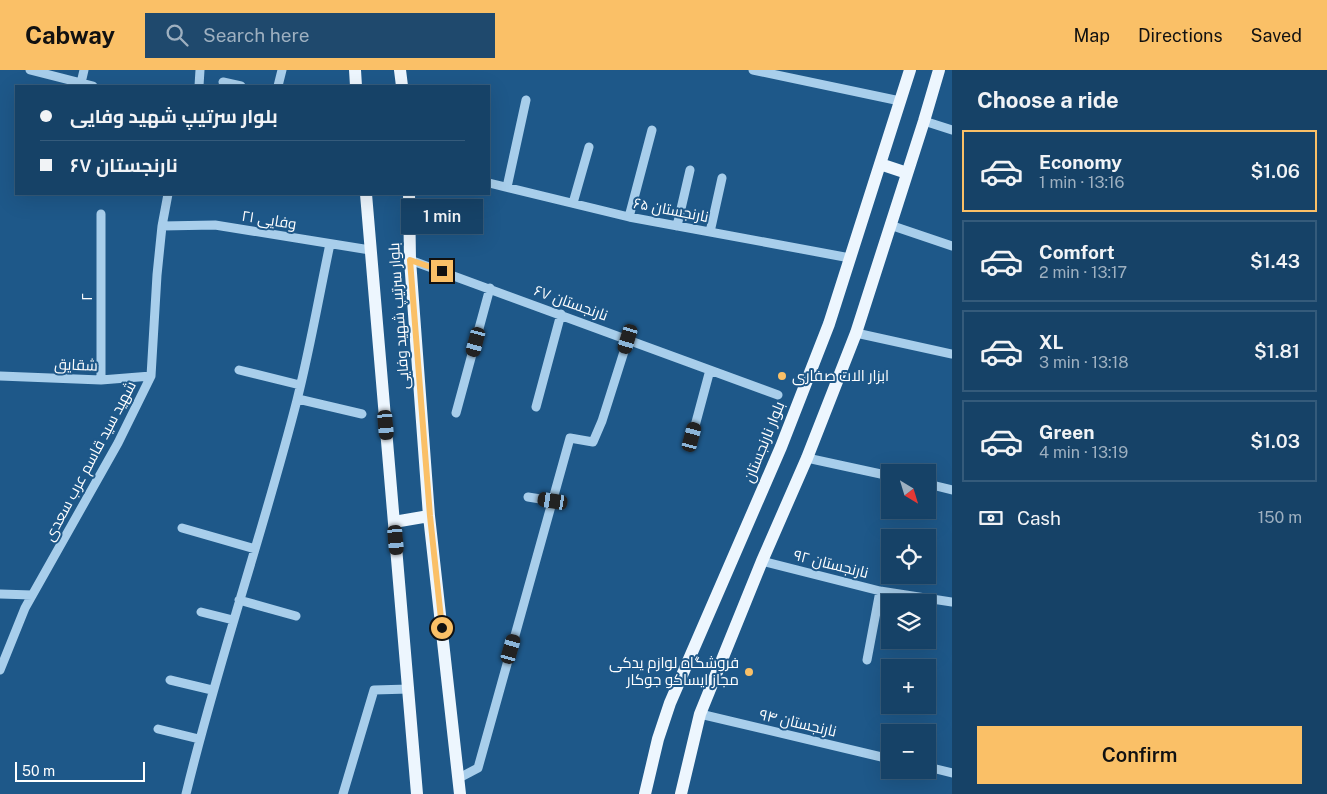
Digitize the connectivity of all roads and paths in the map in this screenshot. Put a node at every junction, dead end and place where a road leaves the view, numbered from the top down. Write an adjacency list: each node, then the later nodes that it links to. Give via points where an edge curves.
1 (30, 70): 11 (street)
2 (84, 70): 11 (street)
3 (200, 70): 13 (street)
4 (282, 70): 15 (street)
5 (355, 70): 16 (main road)
6 (400, 70): 17 (main road)
7 (753, 70): 19 (street)
8 (910, 70): 19 (main road, بلوار نارنجستان)
9 (939, 70): 20 (main road)
10 (223, 82): 14 (street)
11 (81, 83): 12 (street)
12 (89, 85)
13 (199, 85)
14 (236, 85)
15 (278, 85)
16 (356, 85)
17 (402, 85)
18 (526, 100): 29 (street)
19 (900, 102): 24 (main road, بلوار نارنجستان)
20 (924, 121): 22 (street); 26 (main road)
21 (652, 130): 35 (street)
22 (952, 130)
23 (589, 147): 33 (street)
24 (880, 164): 26 (main road); 43 (main road, بلوار نارنجستان)
25 (690, 170): 38 (street)
26 (907, 173): 36 (main road)
27 (722, 178): 39 (street)
28 (490, 183): 29 (street, نارنجستان ۶۵)
29 (506, 187): 33 (street, نارنجستان ۶۵)
30 (168, 195): 37 (street, شهید سید قاسم عرب سعدی)
31 (366, 195): 42 (main road, بلوار سرتیپ شهید وفایی)
32 (409, 195): 44 (main road, بلوار سرتیپ شهید وفایی)
33 (574, 203): 35 (street, نارنجستان ۶۵)
34 (101, 214): 54 (street, ۲)
35 (629, 217): 38 (street, نارنجستان ۶۵)
36 (890, 225): 41 (street); 47 (main road)
37 (162, 226): 40 (street, وفایی ۲۱, via 215,226); 53 (street, شهید سید قاسم عرب سعدی)
38 (677, 226): 39 (street, نارنجستان ۶۵)
39 (710, 232): 43 (street, نارنجستان ۶۵)
40 (330, 244): 42 (street, وفایی ۲۱); 55 (street)
41 (952, 246)
42 (370, 250): 69 (main road, بلوار سرتیپ شهید وفایی)
43 (850, 258): 97 (main road, بلوار نارنجستان, via 829,324 780,447 670,703 658,738)
44 (410, 260): 45 (street, نارنجستان ۶۷); 68 (main road, بلوار سرتیپ شهید وفایی)
45 (490, 288): 46 (street, نارنجستان ۶۷); 59 (street)
46 (561, 314): 48 (street, نارنجستان ۶۷); 58 (street)
47 (856, 333): 49 (street); 62 (main road)
48 (628, 339): 51 (street, نارنجستان ۶۷); 67 (street, via 593,442 570,438)
49 (952, 352)
50 (239, 370): 55 (street)
51 (710, 370): 56 (street, نارنجستان ۶۷); 61 (street)
52 (0, 376): 54 (street, شقایق)
53 (151, 376): 54 (street, شقایق); 75 (street, شهید سید قاسم عرب سعدی, via 118,443)
54 (101, 380)
55 (300, 386): 57 (street)
56 (778, 395)
57 (298, 399): 60 (street); 71 (street)
58 (536, 407)
59 (456, 413)
60 (362, 414)
61 (692, 437)
62 (807, 458): 63 (street); 72 (main road)
63 (881, 474)
64 (936, 486): 65 (street)
65 (952, 490)
66 (528, 498): 67 (street)
67 (553, 501): 92 (street, via 478,768)
68 (430, 516): 69 (main road); 92 (main road, بلوار سرتیپ شهید وفایی)
69 (394, 522): 85 (main road, بلوار سرتیپ شهید وفایی)
70 (182, 528): 71 (street)
71 (255, 548): 76 (street)
72 (762, 561): 73 (street, نارنجستان ۹۲); 86 (main road)
73 (880, 591): 77 (street, نارنجستان ۹۲); 81 (street)
74 (0, 594): 75 (street)
75 (32, 595): 82 (street, شهید سید قاسم عرب سعدی)
76 (239, 600): 79 (street); 80 (street)
77 (952, 602)
78 (201, 612): 80 (street)
79 (296, 616)
80 (233, 620): 84 (street)
81 (867, 660)
82 (0, 670)
83 (170, 680): 84 (street)
84 (212, 690): 88 (street)
85 (409, 690): 94 (street, via 374,690); 95 (main road, بلوار سرتیپ شهید وفایی)
86 (700, 714): 89 (street, نارنجستان ۹۴); 98 (main road)
87 (158, 729): 88 (street)
88 (199, 739): 93 (street)
89 (881, 756)
90 (936, 769): 91 (street)
91 (952, 773)
92 (459, 778): 96 (main road, بلوار سرتیپ شهید وفایی)
93 (186, 794)
94 (343, 794)
95 (417, 794)
96 (460, 794)
97 (646, 794)
98 (681, 794)

